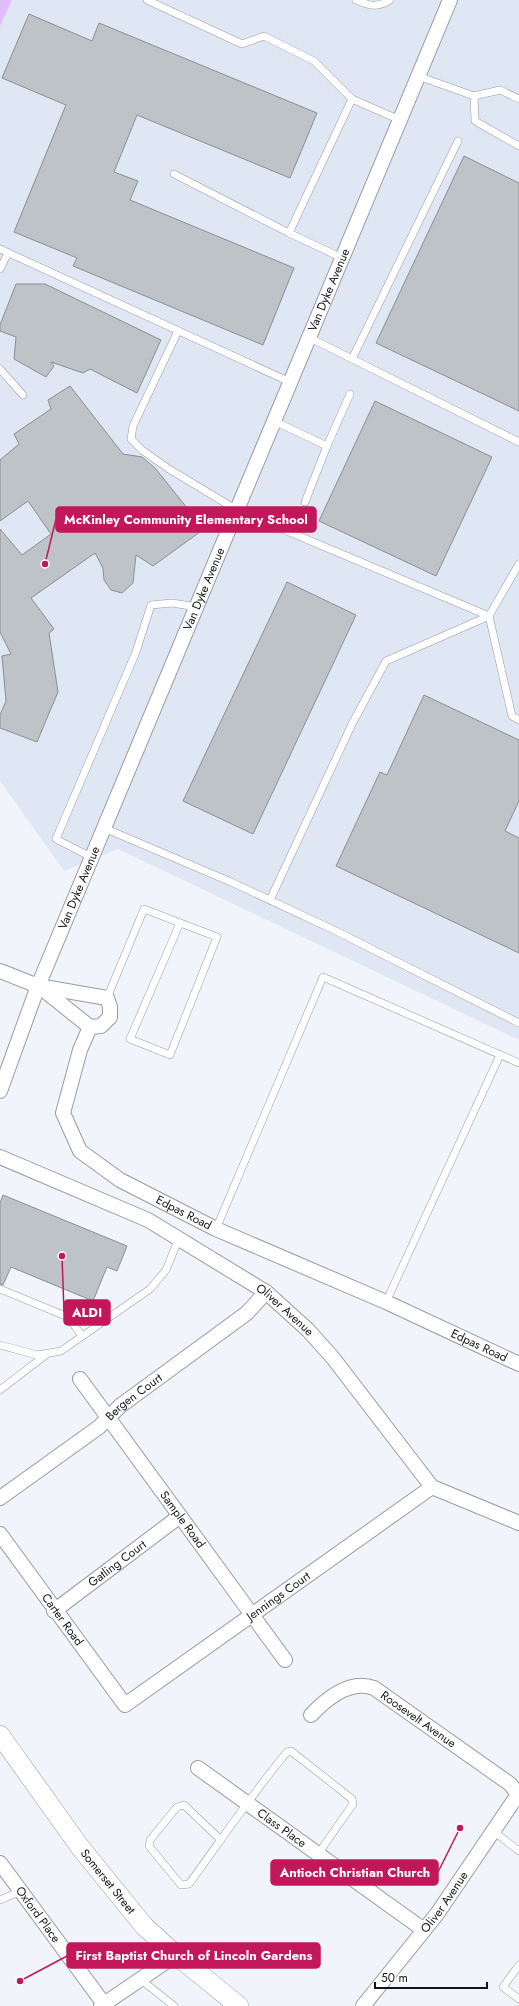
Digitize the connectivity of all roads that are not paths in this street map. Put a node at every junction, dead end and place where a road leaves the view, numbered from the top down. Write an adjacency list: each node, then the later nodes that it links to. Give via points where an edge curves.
1 (147, 0): 8 (lane, via 242,44 264,36 314,61)
2 (356, 0): 3 (lane, via 369,6 379,6)
3 (390, 0)
4 (450, 0): 5 (street, Van Dyke Avenue)
5 (418, 76): 6 (lane); 9 (street, Van Dyke Avenue)
6 (474, 96): 7 (lane, via 500,90); 11 (lane, via 475,121)
7 (519, 99)
8 (352, 100): 9 (lane); 13 (lane)
9 (400, 120): 16 (street, Van Dyke Avenue)
10 (458, 141): 20 (lane)
11 (519, 146)
12 (174, 174): 13 (lane)
13 (289, 234): 16 (lane)
14 (0, 249): 15 (lane)
15 (8, 253): 17 (lane); 18 (lane)
16 (342, 258): 19 (street, Van Dyke Avenue)
17 (0, 269)
18 (178, 331): 22 (lane); 29 (lane, via 133,426 131,439 169,469)
19 (308, 337): 20 (lane); 22 (street, Van Dyke Avenue)
20 (352, 359): 26 (lane)
21 (0, 369): 24 (lane)
22 (290, 382): 25 (street, Van Dyke Avenue)
23 (350, 394): 27 (lane)
24 (23, 395)
25 (274, 421): 27 (lane); 29 (street, Van Dyke Avenue)
26 (519, 442)
27 (327, 446): 28 (lane)
28 (305, 502)
29 (237, 510): 31 (street, Van Dyke Avenue); 32 (lane)
30 (519, 564): 32 (lane)
31 (197, 608): 34 (street, Van Dyke Avenue); 35 (lane, via 172,603 151,605 136,652 56,839)
32 (489, 616): 33 (lane, via 512,716); 36 (lane, via 386,661 352,724)
33 (519, 720)
34 (104, 828): 35 (street, Van Dyke Avenue); 36 (lane)
35 (91, 857): 39 (street, Van Dyke Avenue)
36 (270, 900): 41 (lane)
37 (180, 923): 37 (lane, via 217,937 170,1055 130,1039); 40 (lane, via 144,909)
38 (0, 971): 39 (street)
39 (38, 986): 40 (street); 42 (street); 45 (street, Van Dyke Avenue)
40 (107, 998): 42 (street, via 110,1017 101,1026)
41 (519, 1023)
42 (90, 1027): 47 (street, Edpas Road, via 80,1050 63,1113 80,1151 120,1180)
43 (500, 1055): 44 (lane); 47 (lane, via 323,977); 51 (lane)
44 (519, 1063)
45 (0, 1091)
46 (0, 1157): 48 (street, Oliver Avenue, via 148,1220)
47 (216, 1229): 51 (street, Edpas Road)
48 (179, 1238): 50 (street, Oliver Avenue); 52 (lane, via 166,1270 150,1289)
49 (0, 1289): 52 (lane, via 68,1317)
50 (266, 1292): 58 (street, Bergen Court, via 247,1313 120,1406); 59 (street, Oliver Avenue, via 308,1330 333,1358)
51 (386, 1302): 55 (street, Edpas Road)
52 (82, 1336): 54 (lane, via 61,1351)
53 (0, 1344): 54 (lane, via 37,1355)
54 (48, 1354): 57 (lane)
55 (519, 1364)
56 (80, 1379): 58 (street, Sample Road)
57 (0, 1390)
58 (109, 1418): 60 (street, Bergen Court); 61 (street, Sample Road)
59 (432, 1487): 62 (street); 65 (street, Jennings Court)
60 (0, 1498)
61 (180, 1516): 64 (street, Gatling Court); 65 (street, Sample Road)
62 (519, 1523)
63 (0, 1534): 64 (street, Carter Road)
64 (54, 1611): 67 (street, Carter Road)
65 (252, 1616): 66 (street, Sample Road); 67 (street, Jennings Court)
66 (285, 1660)
67 (125, 1705)
68 (311, 1715): 71 (street, Roosevelt Avenue, via 325,1700 337,1693 356,1686 366,1685 374,1688 510,1784)
69 (0, 1735): 81 (main road, Somerset Street, via 117,1894 144,1926)
70 (198, 1768): 72 (street, Class Place)
71 (519, 1794): 73 (street, Oliver Avenue)
72 (248, 1804): 74 (lane); 76 (street, Class Place); 76 (lane, via 272,1770 291,1751 352,1799 353,1804)
73 (492, 1830): 75 (lane); 80 (street, Oliver Avenue)
74 (221, 1840): 74 (lane, via 189,1884 181,1885 149,1846 150,1840 177,1807 184,1805)
75 (519, 1851)
76 (318, 1854): 80 (street, Class Place)
77 (0, 1863): 78 (street, Oxford Place)
78 (21, 1891): 79 (lane); 86 (street, Oxford Place)
79 (0, 1900)
80 (424, 1930): 88 (street, Oliver Avenue)
81 (176, 1955): 83 (street); 85 (main road, Somerset Street)
82 (519, 1965): 84 (lane, via 503,1987)
83 (140, 1979): 86 (street); 87 (lane)
84 (519, 1999)
85 (232, 2004)
86 (102, 2005)
87 (174, 2006)
88 (363, 2006)

